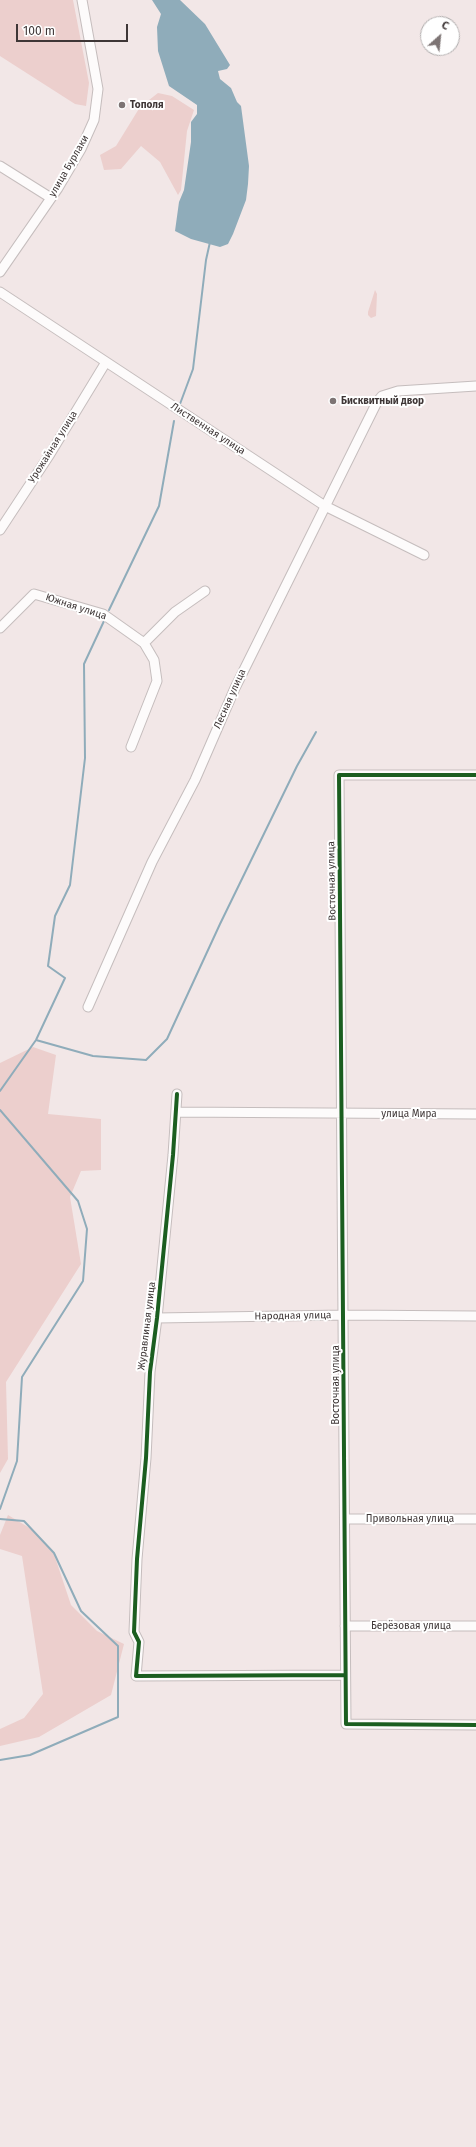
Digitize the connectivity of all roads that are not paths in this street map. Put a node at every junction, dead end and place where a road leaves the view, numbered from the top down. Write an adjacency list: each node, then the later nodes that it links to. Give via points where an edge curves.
1 (82, 0): 3 (street, улица Бурлаки, via 98,89 96,110 89,133)
2 (0, 166): 3 (street)
3 (51, 198): 4 (street, улица Бурлаки)
4 (0, 272)
5 (0, 292): 6 (street, Лиственная улица)
6 (106, 362): 8 (street, Лиственная улица); 9 (street, Урожайная улица)
7 (476, 386): 8 (street, Лесная улица, via 398,391 382,396)
8 (325, 506): 10 (street, Лиственная улица); 16 (street, Лесная улица, via 235,688 195,780 152,862)
9 (0, 530)
10 (424, 555)
11 (205, 591): 13 (street, via 175,612)
12 (0, 628): 13 (street, Южная улица, via 34,594 103,614)
13 (144, 643): 14 (street, Южная улица, via 154,660 156,682)
14 (131, 747)
15 (476, 775): 19 (street, Восточная улица, via 339,775)
16 (88, 1007)
17 (177, 1094): 18 (street, Журавлиная улица)
18 (176, 1112): 19 (street, улица Мира); 23 (street, Журавлиная улица)
19 (343, 1114): 20 (street, улица Мира); 21 (street, Восточная улица)
20 (476, 1114)
21 (344, 1315): 22 (street, Народная улица); 23 (street, Народная улица); 24 (street, Восточная улица)
22 (476, 1316)
23 (157, 1318): 28 (street, Журавлиная улица, via 150,1372 137,1559 134,1632 139,1642 136,1676)
24 (345, 1519): 25 (street, Привольная улица); 26 (street, Восточная улица)
25 (476, 1519)
26 (345, 1626): 27 (street, Берёзовая улица); 28 (street, Восточная улица)
27 (476, 1626)
28 (345, 1676): 29 (street, Восточная улица, via 346,1724)
29 (476, 1725)

